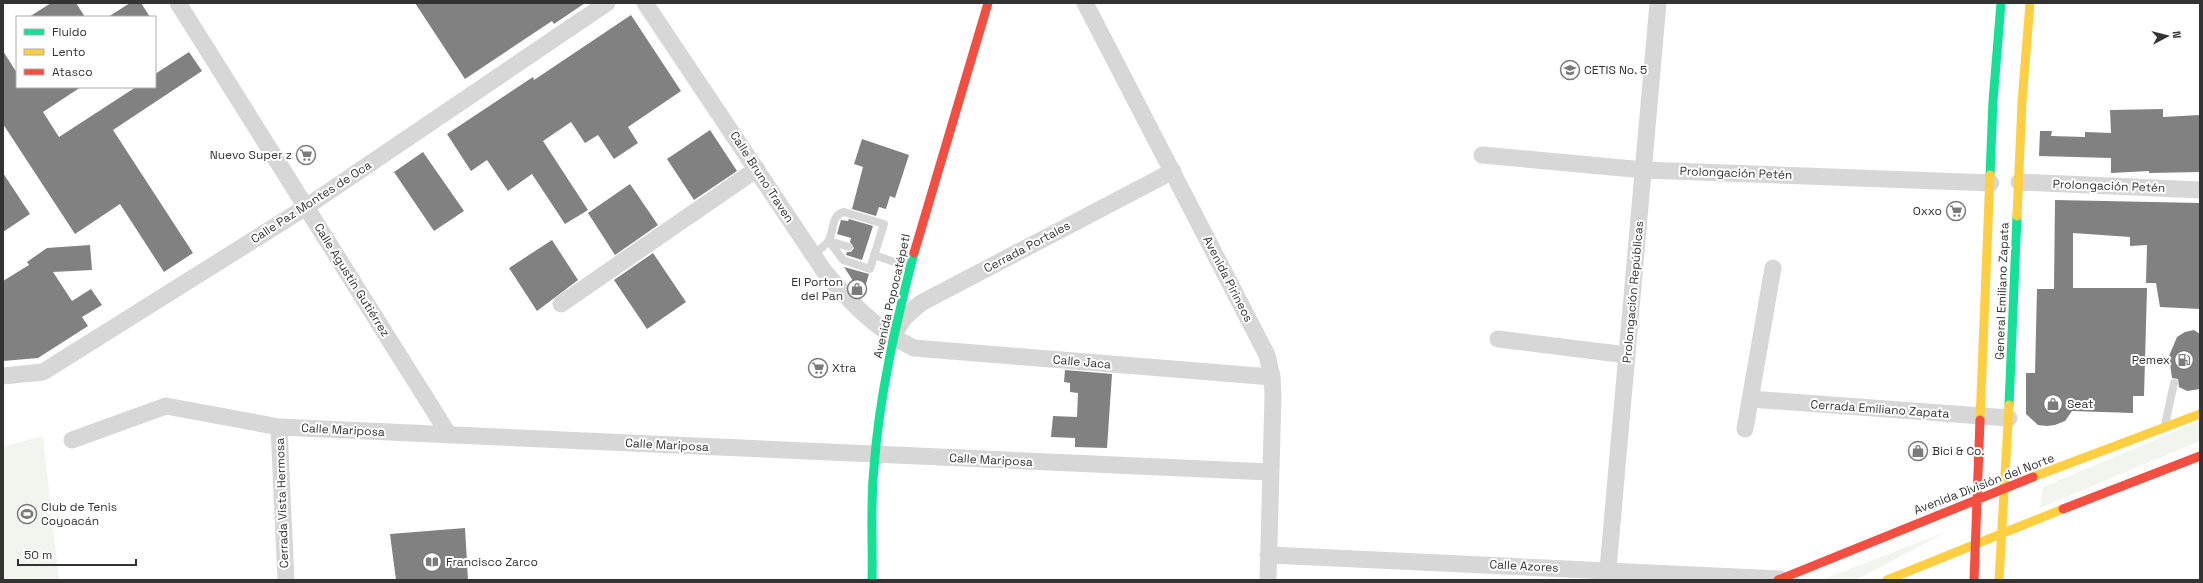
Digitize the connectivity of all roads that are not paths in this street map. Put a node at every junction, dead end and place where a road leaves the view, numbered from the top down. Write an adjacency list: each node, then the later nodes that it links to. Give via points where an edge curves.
1 (607, 3): 16 (street, Calle Paz Montes de Oca)
2 (645, 3): 10 (street, Calle Bruno Traven)
3 (988, 3): 21 (main road, Avenida Popocatépetl)
4 (1085, 3): 11 (street, Avenida Pirineos)
5 (1658, 3): 12 (street, Prolongación Repúblicas)
6 (2001, 3): 14 (main road, General Emiliano Zapata)
7 (2030, 3): 13 (main road, General Emiliano Zapata)
8 (179, 4): 16 (street, Calle Agustín Gutiérrez)
9 (1482, 155): 12 (street, Prolongación Petén)
10 (757, 169): 19 (street, Calle Bruno Traven); 23 (street)
11 (1173, 170): 24 (street, Cerrada Portales, via 921,303 905,317); 28 (street, Avenida Pirineos, via 1267,355)
12 (1644, 170): 14 (street, Prolongación Petén); 26 (street, Prolongación Repúblicas)
13 (2019, 182): 15 (street, Prolongación Petén); 33 (main road, General Emiliano Zapata)
14 (1991, 183): 32 (main road, General Emiliano Zapata)
15 (2200, 190)
16 (306, 207): 27 (street, Calle Paz Montes de Oca, via 43,372); 37 (street, Calle Agustín Gutiérrez)
17 (829, 241): 18 (lane); 19 (lane); 20 (lane, via 842,260 870,269); 20 (lane, via 838,215 844,212 884,224)
18 (848, 247)
19 (812, 255): 24 (street, Calle Bruno Traven, via 849,300)
20 (874, 255): 21 (lane)
21 (909, 267): 24 (main road, Avenida Popocatépetl)
22 (1773, 268): 30 (street)
23 (561, 304)
24 (893, 338): 28 (street, Calle Jaca, via 914,348); 39 (main road, Avenida Popocatépetl)
25 (1498, 339): 26 (street)
26 (1627, 355): 47 (street, Prolongación Repúblicas)
27 (3, 376)
28 (1272, 377): 41 (street, Avenida Pirineos)
29 (2174, 383): 35 (lane)
30 (1750, 399): 32 (street, Cerrada Emiliano Zapata); 36 (street)
31 (2200, 414): 35 (main road, Avenida División del Norte)
32 (1982, 416): 33 (street, Cerrada Emiliano Zapata); 43 (main road, General Emiliano Zapata)
33 (2009, 418): 42 (main road, General Emiliano Zapata)
34 (279, 427): 37 (street, Calle Mariposa); 38 (street, Calle Mariposa, via 166,406); 48 (street, Cerrada Vista Hermosa)
35 (2164, 428): 42 (main road, Avenida División del Norte)
36 (1745, 429)
37 (449, 435): 39 (street, Calle Mariposa)
38 (72, 440)
39 (875, 454): 41 (street, Calle Mariposa); 49 (main road, Avenida Popocatépetl)
40 (2200, 456): 44 (main road)
41 (1270, 472): 46 (street, Avenida Pirineos)
42 (2006, 487): 43 (main road, Avenida División del Norte); 44 (main road, General Emiliano Zapata)
43 (1979, 497): 45 (main road, General Emiliano Zapata); 51 (main road, Avenida División del Norte)
44 (2001, 533): 45 (main road); 54 (main road, General Emiliano Zapata)
45 (1975, 544): 52 (main road); 53 (main road, General Emiliano Zapata)
46 (1268, 555): 47 (street, Calle Azores); 50 (street, Avenida Pirineos)
47 (1607, 575): 51 (street, Calle Azores)
48 (286, 580)
49 (872, 580)
50 (1268, 580)
51 (1779, 580)
52 (1887, 580)
53 (1974, 580)
54 (1999, 580)

